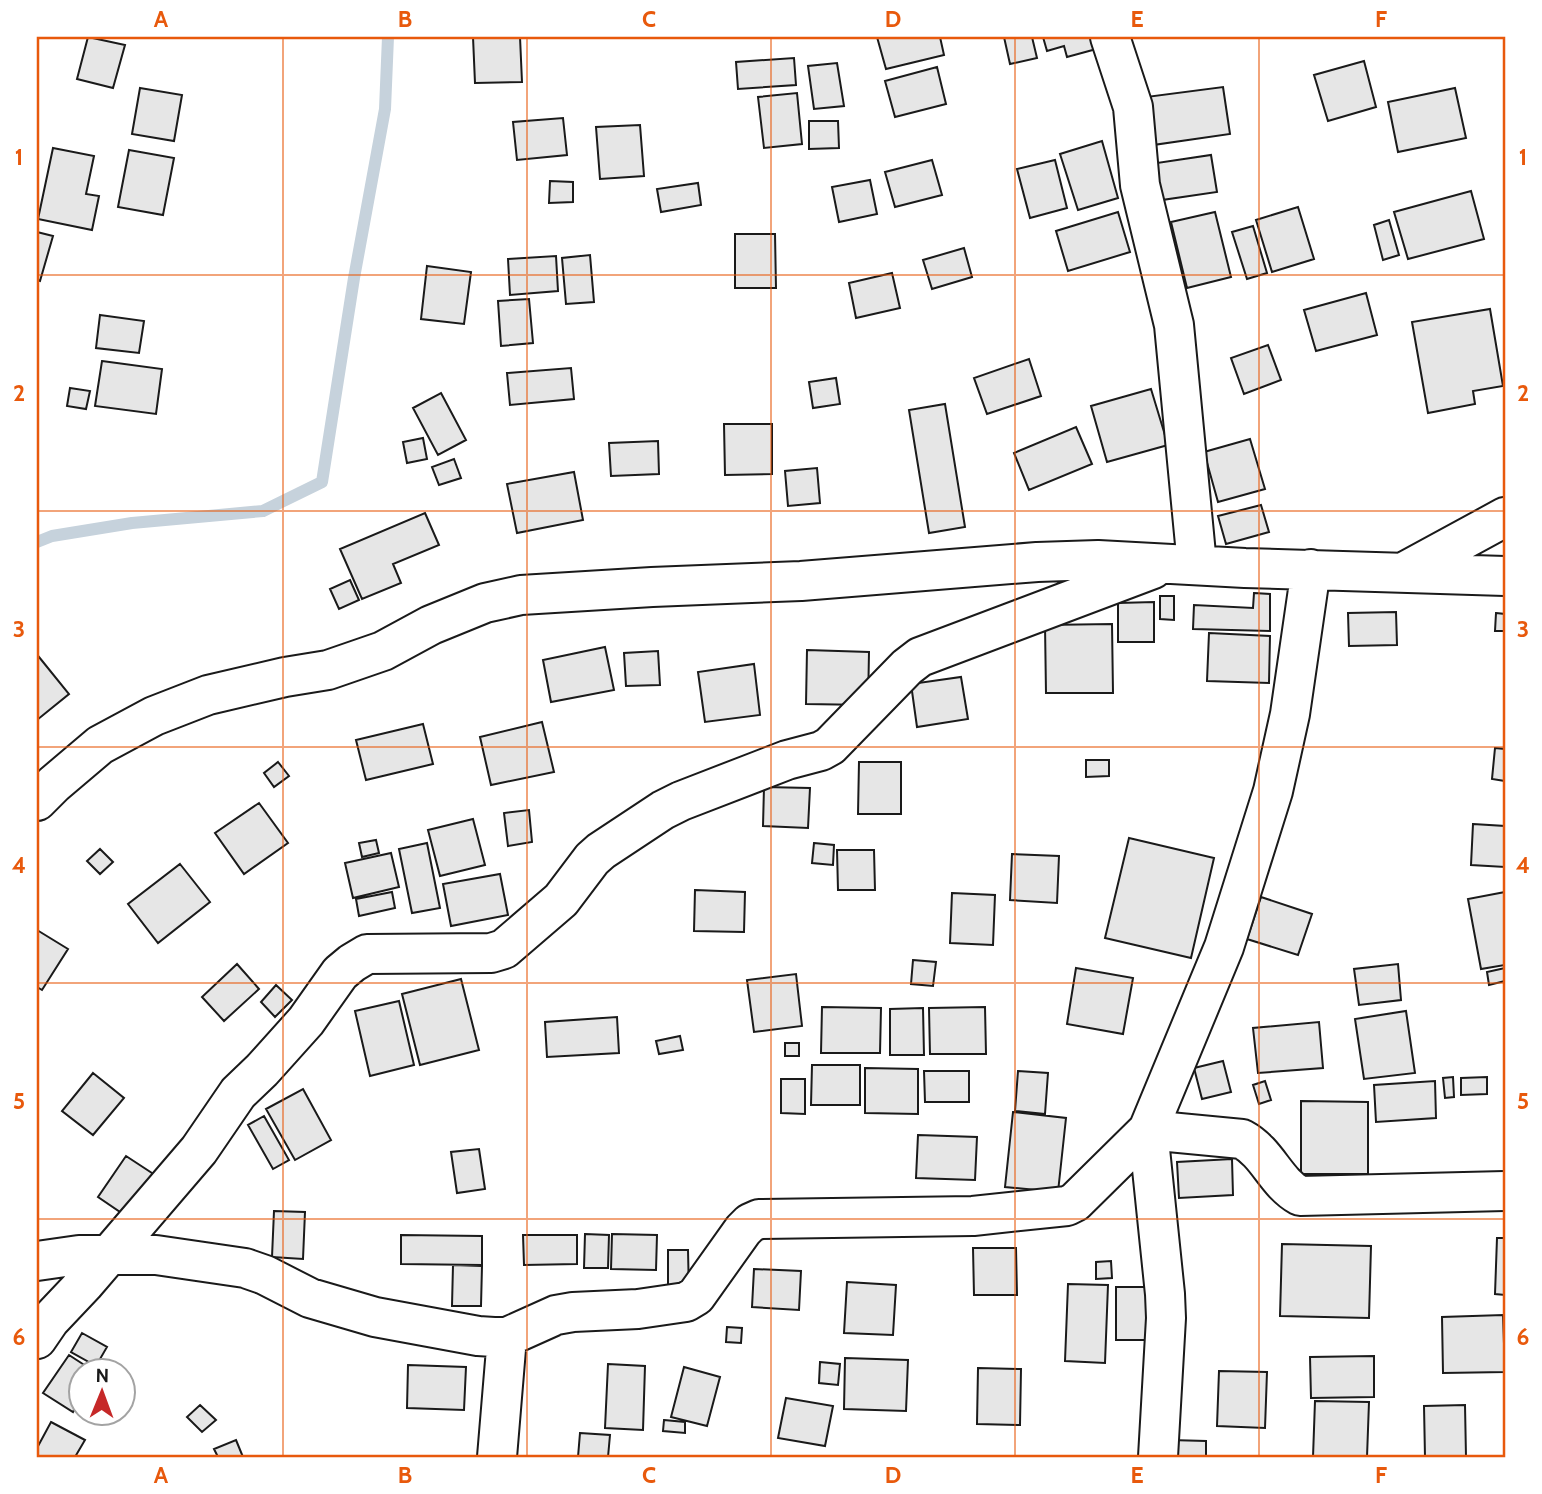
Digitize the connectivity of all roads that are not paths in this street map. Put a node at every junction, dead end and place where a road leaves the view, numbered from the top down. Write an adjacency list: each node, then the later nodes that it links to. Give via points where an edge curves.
1 (1110, 37): 3 (street, via 1133,107 1140,185 1174,325)
2 (1505, 517): 5 (street)
3 (1182, 564): 4 (street); 7 (street, via 1037,562 521,596 485,603 383,651 339,666 208,695 154,716 100,745); 10 (street, via 920,657 830,746 681,801 601,851 561,901 504,948 491,953 368,954 352,963 306,1021 238,1093 199,1150)
4 (1311, 569): 5 (street); 8 (street, via 1290,714 1273,791 1224,947)
5 (1402, 573): 6 (street)
6 (1505, 576)
7 (37, 801)
8 (1148, 1130): 9 (street, via 1242,1139 1255,1146 1288,1189 1300,1196); 12 (street, via 1067,1206 973,1216 759,1219 743,1230 696,1296 686,1301 556,1315); 15 (street, via 1167,1318)
9 (1505, 1191)
10 (107, 1256): 11 (street); 12 (street, via 156,1255 245,1268 310,1298 375,1317); 13 (street)
11 (37, 1261)
12 (508, 1337): 14 (street)
13 (37, 1339)
14 (497, 1457)
15 (1158, 1457)

